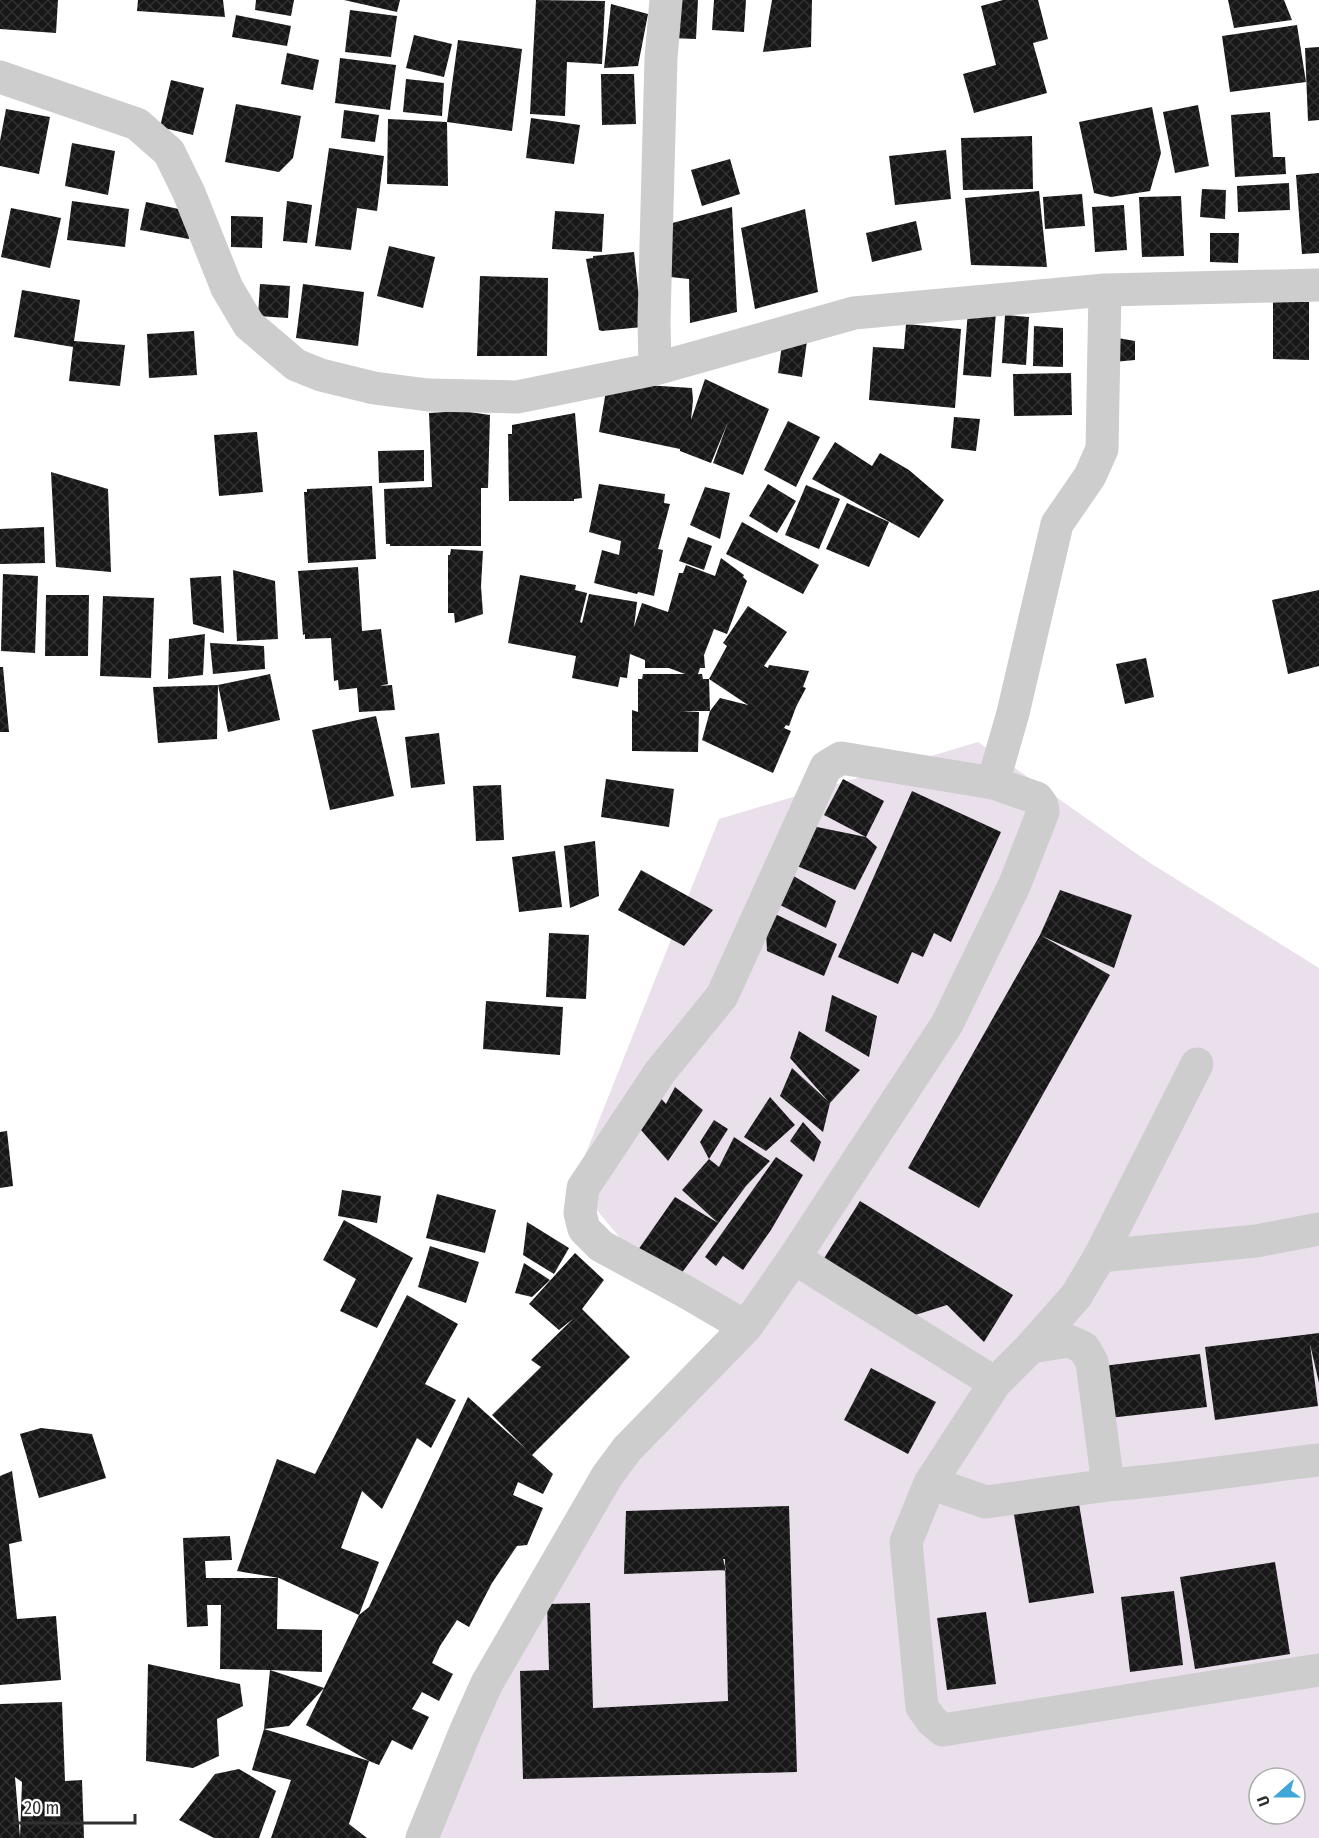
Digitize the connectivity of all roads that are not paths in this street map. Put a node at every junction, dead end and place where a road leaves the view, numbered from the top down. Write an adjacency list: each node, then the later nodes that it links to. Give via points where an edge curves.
1 (666, 0): 5 (street, via 661,58)
2 (0, 77): 5 (street, via 137,124 169,152 226,288 249,325 296,365 374,388 428,395 517,398)
3 (1319, 285): 4 (street)
4 (1105, 290): 5 (street, via 854,313); 6 (street, via 1102,449 1090,476 1057,524 1014,713)
5 (655, 369)
6 (993, 783): 10 (street, via 1037,798 1042,805 1043,812 1014,886 947,1024); 11 (street, via 841,758 826,767 722,996 660,1072 583,1188 580,1213 584,1229 601,1246)
7 (1197, 1064): 9 (street)
8 (1319, 1229): 9 (street, via 1256,1240)
9 (1100, 1256): 12 (street, via 1076,1296)
10 (794, 1258): 11 (street); 13 (street)
11 (746, 1327): 18 (street, via 627,1449 607,1476 487,1683)
12 (1031, 1347): 13 (street); 16 (street, via 1070,1341 1084,1348 1092,1362)
13 (995, 1383): 15 (street)
14 (1319, 1460): 16 (street)
15 (930, 1483): 16 (street, via 986,1502); 17 (street, via 906,1542 922,1707 943,1730)
16 (1108, 1485)
17 (1319, 1670)
18 (422, 1838)

